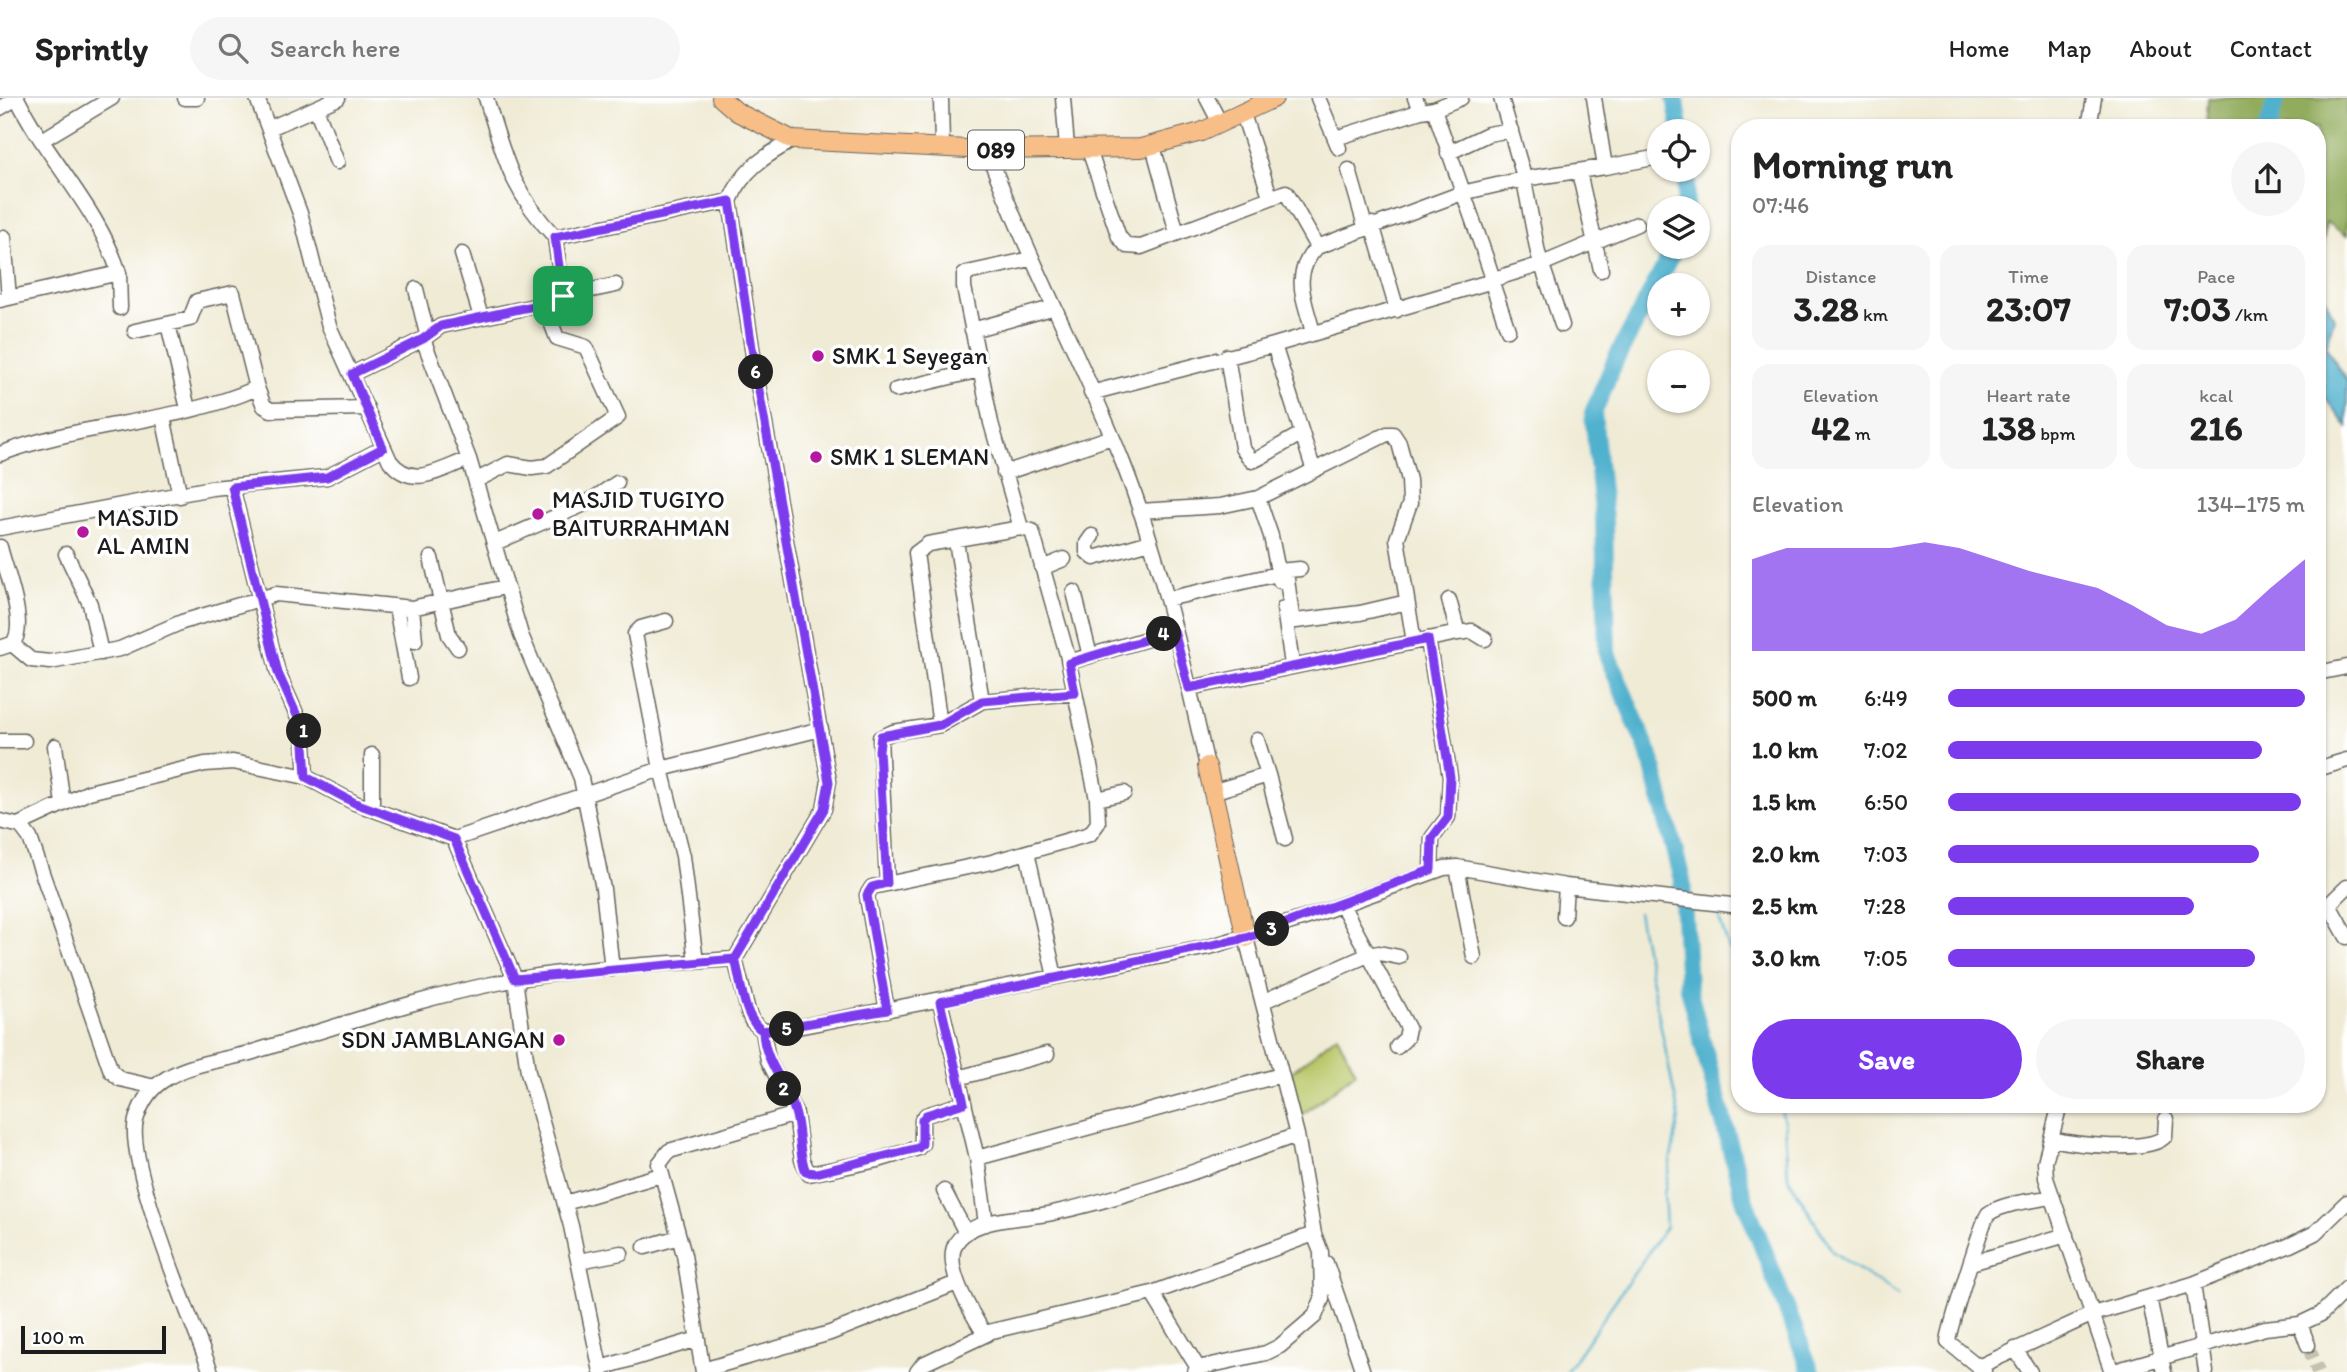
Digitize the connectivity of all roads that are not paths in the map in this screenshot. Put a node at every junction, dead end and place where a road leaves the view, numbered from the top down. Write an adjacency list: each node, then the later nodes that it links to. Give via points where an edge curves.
1 (112, 98): 25 (street)
2 (185, 98): 3 (street)
3 (197, 98)
4 (257, 98): 23 (street)
5 (338, 98): 19 (street)
6 (486, 98): 46 (street, via 514,185)
7 (721, 98): 26 (main road, 089, via 737,112)
8 (941, 98): 28 (street)
9 (1063, 98): 29 (street)
10 (1207, 98): 22 (street)
11 (1274, 98): 20 (main road, 089)
12 (1318, 98): 17 (street, via 1337,143)
13 (1461, 98): 17 (street)
14 (1501, 98): 24 (street)
15 (1594, 98): 35 (street)
16 (2094, 98): 21 (street)
17 (1423, 106): 32 (street)
18 (0, 108): 25 (street, via 17,98)
19 (316, 108): 23 (street); 34 (street)
20 (1242, 114): 22 (main road, 089); 40 (street)
21 (2090, 119)
22 (1220, 123): 27 (main road, 089)
23 (270, 128): 74 (street, via 301,216 329,326)
24 (1511, 130): 32 (street, via 1488,134); 38 (street)
25 (42, 140): 53 (street, via 110,246)
26 (793, 140): 28 (main road, 089); 41 (street, via 751,167)
27 (1153, 146): 31 (main road, 089); 44 (street)
28 (942, 147): 30 (main road, 089)
29 (1067, 148): 30 (main road, 089); 31 (main road, 089)
30 (987, 150): 50 (street)
31 (1089, 150): 44 (street, via 1121,242 1141,247)
32 (1448, 153): 39 (street)
33 (1647, 159): 35 (street)
34 (337, 162)
35 (1605, 167): 37 (street)
36 (1349, 170): 43 (street)
37 (1579, 172): 38 (street); 47 (street)
38 (1523, 179): 39 (street); 51 (street)
39 (1462, 192): 43 (street); 54 (street)
40 (1270, 196): 44 (street); 48 (street, via 1289,194)
41 (730, 201): 46 (street); 135 (street, via 755,368)
42 (1637, 224): 47 (street)
43 (1368, 225): 48 (street); 62 (street)
44 (1177, 233)
45 (4, 237): 58 (street)
46 (555, 237): 57 (street)
47 (1594, 241): 51 (street); 52 (street)
48 (1317, 247): 69 (street, via 1300,275)
49 (462, 254): 63 (street)
50 (1031, 259): 61 (street); 66 (street, via 964,275)
51 (1542, 264): 54 (street); 65 (street)
52 (1601, 270)
53 (119, 273): 58 (street); 60 (street)
54 (1491, 280): 62 (street); 67 (street)
55 (616, 285): 57 (street)
56 (416, 289): 70 (street)
57 (563, 296): 59 (street)
58 (5, 299)
59 (544, 304): 63 (street); 88 (street, via 557,338 586,347 618,417 547,466 508,464)
60 (120, 308)
61 (1052, 308): 66 (street); 77 (street)
62 (1397, 310): 69 (street)
63 (481, 317): 70 (street, via 441,326)
64 (168, 324): 68 (street); 75 (street, via 191,318 197,301 233,293); 79 (street)
65 (1562, 325)
66 (972, 330): 73 (street)
67 (1508, 330)
68 (135, 331)
69 (1313, 334): 71 (street)
70 (425, 337): 74 (street); 85 (street)
71 (1274, 345): 72 (street); 81 (street)
72 (1227, 356): 77 (street); 81 (street, via 1247,457 1260,460 1272,448)
73 (980, 370): 76 (street); 87 (street)
74 (352, 374): 78 (street)
75 (257, 388): 78 (street, via 264,406 271,410); 79 (street)
76 (896, 390)
77 (1091, 393): 82 (street)
78 (366, 408): 83 (street)
79 (188, 409): 80 (street)
80 (163, 417): 84 (street, via 36,440); 91 (street)
81 (1302, 434): 86 (street)
82 (1112, 437): 87 (street); 93 (street)
83 (383, 448): 85 (street, via 397,470 410,477); 90 (street, via 327,477)
84 (0, 454)
85 (469, 459): 88 (street)
86 (1313, 468): 92 (street); 112 (street, via 1387,434 1397,438 1409,480 1410,503 1397,539)
87 (1004, 473): 95 (street)
88 (477, 480): 99 (street)
89 (617, 483): 99 (street, via 587,503)
90 (232, 487): 91 (street); 109 (street)
91 (180, 496): 94 (street)
92 (1258, 498): 93 (street, via 1228,505); 106 (street, via 1272,536)
93 (1140, 511): 98 (street)
94 (0, 528)
95 (1021, 528): 97 (street); 104 (street, via 1032,531)
96 (1092, 537): 98 (street, via 1087,552 1094,558)
97 (956, 541): 133 (street); 134 (street, via 928,544 914,557)
98 (1150, 542): 110 (street)
99 (495, 543): 107 (street)
100 (0, 547): 122 (street, via 19,631)
101 (66, 554): 124 (street, via 90,604)
102 (431, 558): 113 (street)
103 (1064, 559): 104 (street)
104 (1042, 568): 126 (street)
105 (1300, 569): 106 (street)
106 (1278, 573): 110 (street); 112 (street, via 1287,579 1296,621); 127 (street)
107 (505, 587): 113 (street); 149 (street, via 544,697 574,758)
108 (1074, 592): 125 (street)
109 (260, 597): 114 (street, via 291,593); 124 (street); 146 (street, via 278,673 303,729)
110 (1167, 599): 117 (street)
111 (1449, 600): 118 (street)
112 (1407, 602): 121 (street)
113 (442, 603): 115 (street); 123 (street, via 449,635)
114 (396, 607): 115 (street); 130 (street)
115 (412, 608): 120 (street)
116 (666, 621): 144 (street, via 635,634)
117 (1174, 631): 125 (street); 131 (street)
118 (1458, 633): 119 (street, via 1472,631); 121 (street)
119 (1485, 639)
120 (415, 641)
121 (1421, 641): 127 (street); 159 (street, via 1450,777 1448,817 1432,838)
122 (6, 646): 124 (street, via 36,663)
123 (458, 648)
124 (101, 653)
125 (1090, 656): 126 (street)
126 (1069, 663): 132 (street)
127 (1292, 665): 131 (street)
128 (2347, 667): 129 (street)
129 (2326, 671)
130 (409, 678)
131 (1189, 688): 142 (street)
132 (1075, 693): 133 (street); 150 (street)
133 (982, 701): 134 (street)
134 (940, 725): 160 (street, via 880,738)
135 (821, 729): 144 (street); 173 (street, via 829,782 824,809)
136 (1257, 740): 145 (street)
137 (0, 741): 138 (street)
138 (24, 741)
139 (55, 746): 151 (street)
140 (372, 755): 152 (street)
141 (2347, 760): 143 (street)
142 (1207, 766): 147 (main road)
143 (2326, 766)
144 (661, 769): 149 (street); 174 (street, via 683,856)
145 (1268, 775): 147 (street); 156 (street)
146 (306, 777): 151 (street, via 244,763 205,764 89,792); 152 (street)
147 (1213, 792): 169 (main road)
148 (1124, 793): 150 (street)
149 (582, 794): 155 (street); 175 (street, via 603,889)
150 (1097, 799): 157 (street, via 1098,823 1090,834)
151 (63, 804): 154 (street)
152 (372, 809): 155 (street)
153 (0, 821): 154 (street)
154 (18, 825): 186 (street, via 30,838 111,1071 120,1079)
155 (454, 839): 177 (street)
156 (1285, 839)
157 (1027, 852): 160 (street, via 954,872); 176 (street)
158 (1457, 867): 159 (street); 161 (street); 172 (street)
159 (1431, 870): 163 (street)
160 (887, 883): 180 (street, via 872,887 867,895)
161 (1566, 886): 165 (street); 167 (street)
162 (2347, 887): 164 (street)
163 (1342, 905): 169 (street); 170 (street)
164 (2329, 905): 166 (street); 168 (street)
165 (1731, 906)
166 (2326, 908)
167 (1564, 917)
168 (2347, 937)
169 (1246, 938): 176 (street); 178 (street)
170 (1368, 955): 171 (street); 178 (street); 182 (street, via 1408,1028 1406,1038)
171 (1399, 957)
172 (1474, 957)
173 (735, 959): 174 (street); 181 (street, via 748,1012)
174 (696, 962): 175 (street)
175 (612, 969): 177 (street)
176 (1055, 978): 179 (street)
177 (515, 979): 186 (street, via 380,1012 174,1074); 198 (street, via 528,1072)
178 (1264, 1001): 184 (street)
179 (940, 1002): 180 (street); 185 (street)
180 (887, 1010): 181 (street)
181 (763, 1031): 189 (street, via 768,1060)
182 (1396, 1047)
183 (1047, 1054): 185 (street)
184 (1281, 1075): 191 (street); 193 (street)
185 (958, 1078): 187 (street)
186 (155, 1087): 226 (street, via 136,1121 136,1149 145,1188)
187 (964, 1103): 189 (street, via 926,1115 918,1148 809,1174 802,1160); 193 (street)
188 (2057, 1113): 192 (street)
189 (796, 1114): 194 (street, via 669,1151 659,1164)
190 (2166, 1119): 192 (street, via 2165,1136 2155,1143 2102,1146)
191 (1297, 1135): 199 (street, via 1105,1202); 201 (street)
192 (2050, 1139): 196 (street, via 2045,1162)
193 (976, 1158): 199 (street)
194 (661, 1174): 198 (street); 203 (street)
195 (944, 1191): 200 (street)
196 (2051, 1196): 202 (street); 208 (street, via 1986,1216)
197 (2347, 1202): 210 (street, via 2315,1233)
198 (565, 1203): 207 (street)
199 (986, 1224): 200 (street)
200 (966, 1233): 209 (street, via 953,1253)
201 (1314, 1234): 205 (street); 212 (street)
202 (2066, 1235): 208 (street); 214 (street)
203 (679, 1237): 204 (street); 217 (street)
204 (645, 1247)
205 (1321, 1252): 224 (street, via 1322,1299 1315,1316 1294,1336 1266,1353); 228 (street)
206 (621, 1253): 207 (street)
207 (579, 1261): 223 (street)
208 (1971, 1263): 222 (street, via 1948,1342)
209 (957, 1283): 216 (street, via 982,1331); 225 (street, via 830,1333)
210 (2193, 1284): 213 (street); 219 (street)
211 (2347, 1288): 215 (street, via 2322,1314)
212 (1152, 1293): 216 (street); 224 (street)
213 (2149, 1297): 214 (street); 221 (street)
214 (2093, 1314): 220 (street); 230 (street)
215 (2300, 1324): 218 (street); 219 (street, via 2265,1328)
216 (988, 1334): 227 (street, via 923,1364)
217 (698, 1339): 223 (street); 225 (street)
218 (2308, 1345)
219 (2202, 1346): 221 (street); 231 (street)
220 (2015, 1349): 222 (street); 229 (street)
221 (2163, 1365): 230 (street)
222 (1982, 1369)
223 (601, 1370)
224 (1196, 1370)
225 (703, 1371)
226 (211, 1372)
227 (917, 1372)
228 (1363, 1372)
229 (2030, 1372)
230 (2112, 1372)
231 (2206, 1372)

